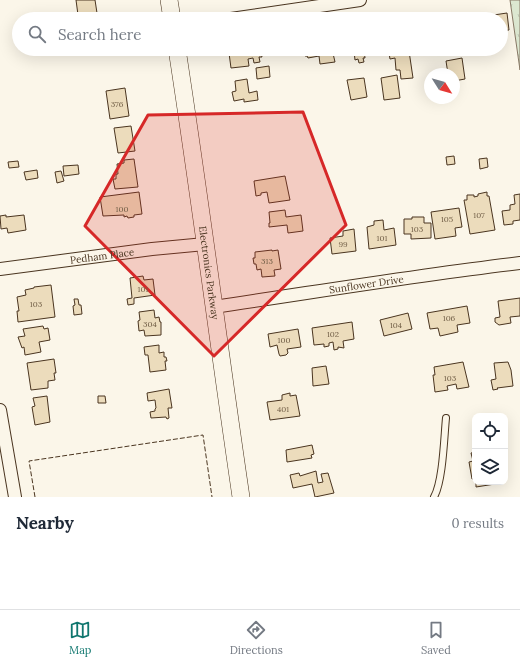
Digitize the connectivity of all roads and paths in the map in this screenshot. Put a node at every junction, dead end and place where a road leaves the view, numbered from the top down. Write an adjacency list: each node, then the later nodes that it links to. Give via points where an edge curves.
1 (169, 0): 3 (main road)
2 (360, 0): 4 (street)
3 (171, 12)
4 (279, 12)
5 (178, 56): 6 (main road, Electronics Parkway)
6 (205, 244): 8 (street, Pedham Place); 9 (main road, Electronics Parkway)
7 (520, 263): 9 (street, Sunflower Drive, via 441,272 341,289)
8 (0, 269)
9 (213, 306): 13 (main road, Electronics Parkway)
10 (0, 410): 12 (street)
11 (446, 418): 14 (lane, via 439,481)
12 (15, 497)
13 (241, 497)
14 (434, 497)

